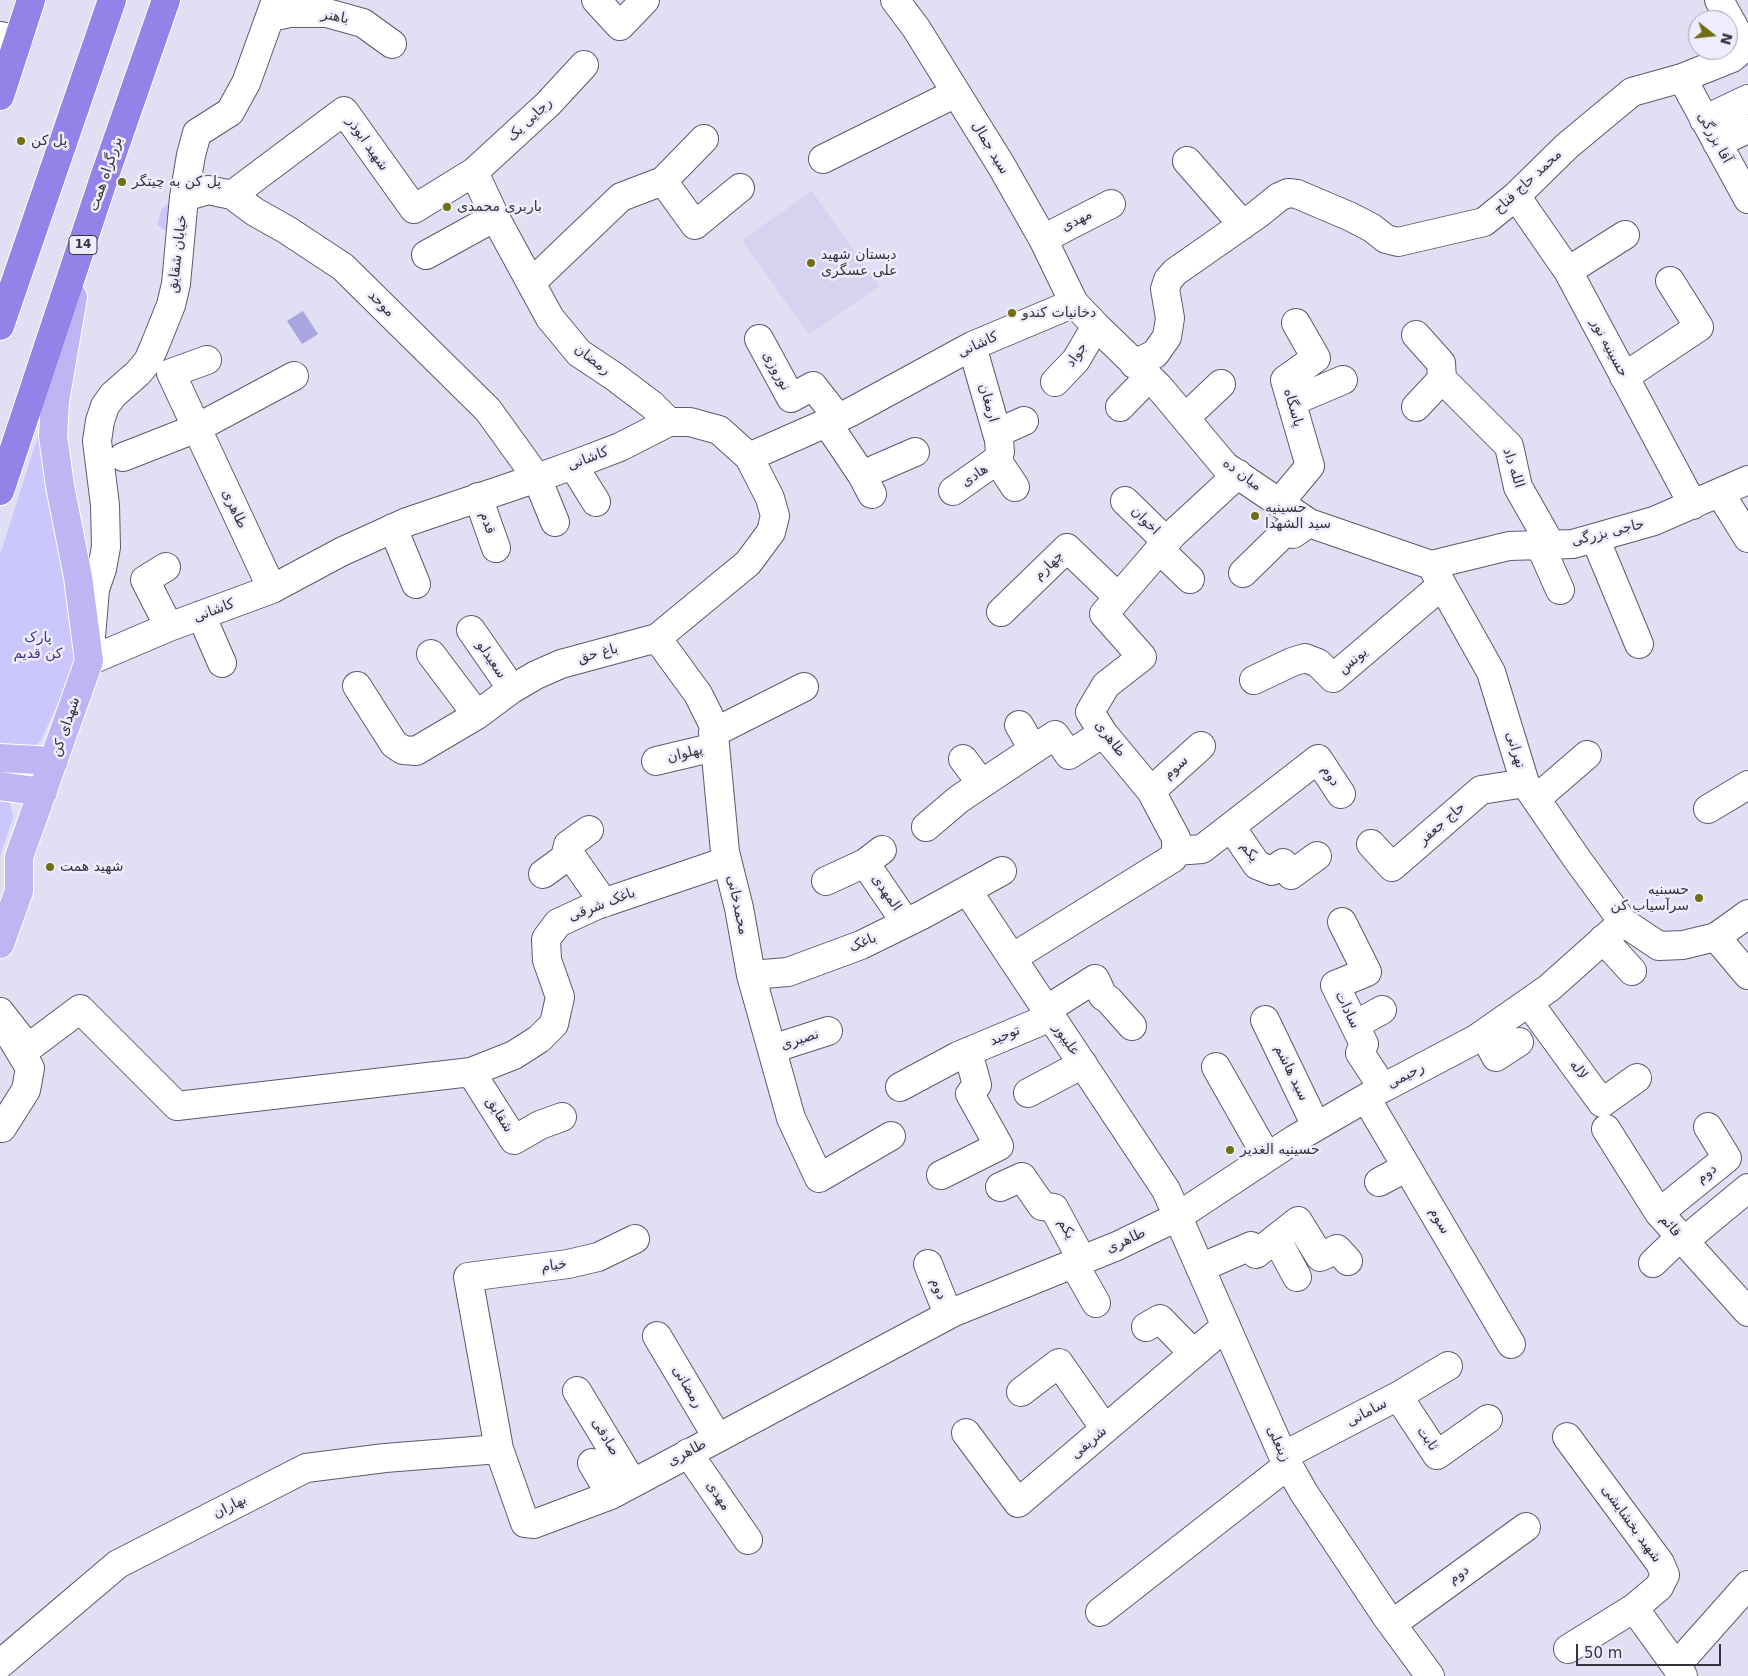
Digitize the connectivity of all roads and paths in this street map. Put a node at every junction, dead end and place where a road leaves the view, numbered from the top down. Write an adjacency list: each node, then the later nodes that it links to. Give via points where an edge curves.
1 (31, 0): 10 (highway)
2 (112, 0): 41 (highway)
3 (166, 0): 34 (highway, بزرگراه همت / 14)
4 (596, 0): 5 (street, via 620,26)
5 (645, 0)
6 (895, 0): 14 (street, سید جمال)
7 (1720, 0): 9 (street)
8 (274, 8): 11 (street, باهنر, via 289,13 327,13 363,23); 27 (street, خیابان شقایق, via 246,83 230,112 197,133 190,155)
9 (1743, 30): 13 (street, محمد حاج فناح, via 1740,51 1732,58)
10 (9, 38): 15 (highway)
11 (392, 44)
12 (584, 65): 22 (street, رجایی یک, via 548,104)
13 (1682, 78): 18 (street, آقا بزرگی); 26 (street, محمد حاج فناح, via 1632,92 1567,146)
14 (956, 93): 20 (street); 33 (street, سید جمال)
15 (0, 96)
16 (1748, 99): 18 (street)
17 (1748, 129): 18 (street)
18 (1710, 131): 28 (street, آقا بزرگی)
19 (704, 139): 23 (street)
20 (824, 158)
21 (1187, 161): 31 (street)
22 (474, 172): 25 (street, شهید ابوذر, via 414,209 344,110); 30 (street)
23 (663, 180): 24 (street, via 696,225); 38 (street, via 621,197)
24 (740, 188)
25 (232, 195): 27 (street, موحد, via 208,190); 69 (street, موحد, via 343,267 488,410)
26 (1516, 196): 31 (street, محمد حاج فناح, via 1484,222 1398,242 1386,239 1351,217 1288,193 1279,196); 36 (street, حسینیه نور)
27 (184, 198): 103 (street, خیابان شقایق, via 179,268 171,305 148,360 105,406 100,421 97,441 105,505 106,547 95,589)
28 (1748, 199)
29 (1111, 204): 33 (street, مهدی)
30 (495, 217): 35 (street); 38 (street)
31 (1243, 225): 47 (street, محمد حاج فناح, via 1168,280 1165,288 1170,318 1167,337)
32 (1625, 235): 36 (street)
33 (1042, 239): 39 (street, سید جمال)
34 (82, 248): 73 (highway, بزرگراه همت / 14); 103 (main road, via 55,401 53,436)
35 (426, 255)
36 (1568, 271): 49 (street, حسینیه نور)
37 (1670, 281): 49 (street, via 1699,327)
38 (531, 283): 60 (street, رمضان, via 550,318 579,353 652,405)
39 (1074, 303): 42 (street, میان ده); 45 (street, کاشانی)
40 (1296, 323): 54 (street, پاسگاه, via 1316,358 1285,380)
41 (0, 326)
42 (1096, 326): 47 (street, میان ده); 52 (street, جواد, via 1076,360)
43 (1416, 335): 50 (street, via 1441,363)
44 (759, 339): 58 (street, نوروزی, via 791,398 813,386)
45 (972, 346): 58 (street, کاشانی); 62 (street, ارمغان)
46 (207, 360): 61 (street, طاهری, via 171,374)
47 (1142, 371): 55 (street); 57 (street, میان ده)
48 (294, 376): 61 (street)
49 (1624, 377): 79 (street, حسینیه نور)
50 (1442, 379): 56 (street); 86 (street, الله داد, via 1509,446 1518,487)
51 (1342, 380): 54 (street)
52 (1055, 382)
53 (1222, 384): 57 (street)
54 (1291, 402): 78 (street, پاسگاه, via 1310,466)
55 (1120, 407)
56 (1416, 407)
57 (1185, 418): 68 (street, میان ده, via 1225,466)
58 (832, 421): 63 (street, via 867,484); 65 (street, کاشانی)
59 (1024, 421): 62 (street)
60 (669, 422): 65 (street, کاشانی, via 690,422 718,430); 67 (street, کاشانی, via 620,447)
61 (197, 428): 64 (street); 93 (street, طاهری)
62 (997, 433): 66 (street, ارمغان, via 1000,452)
63 (914, 452)
64 (122, 457)
65 (749, 457): 100 (street, باغ حق, via 770,498 775,516 771,532 748,563)
66 (997, 460): 71 (street); 72 (street, هادی)
67 (573, 465): 69 (street, کاشانی); 77 (street)
68 (1238, 474): 78 (street, میان ده); 85 (street, طاهری)
69 (537, 478): 75 (street, کاشانی); 80 (street, موحد)
70 (1748, 480): 74 (street, حاجی بزرگی)
71 (1015, 487)
72 (953, 490)
73 (0, 491)
74 (1720, 493): 79 (street, حاجی بزرگی); 84 (street)
75 (478, 497): 82 (street, کاشانی); 87 (street, قدم)
76 (1125, 500): 85 (street, اخوان)
77 (596, 502)
78 (1279, 503): 81 (street, میان ده)
79 (1693, 505): 83 (street, حاجی بزرگی, via 1654,521)
80 (555, 522)
81 (1309, 523): 89 (street, via 1293,534 1285,532); 90 (street, میان ده)
82 (393, 528): 92 (street); 93 (street, کاشانی)
83 (1595, 538): 86 (street, حاجی بزرگی, via 1573,544); 101 (street)
84 (1748, 538)
85 (1163, 545): 91 (street, اخوان); 95 (street, طاهری)
86 (1545, 545): 90 (street, حاجی بزرگی, via 1509,546); 94 (street, الله داد)
87 (496, 548)
88 (166, 567): 98 (street, via 145,580)
89 (1243, 573)
90 (1437, 575): 105 (street, یونس, via 1333,678 1318,663 1305,658); 124 (street, تهرانی, via 1491,672)
91 (1190, 579)
92 (416, 584)
93 (272, 589): 97 (street, کاشانی)
94 (1560, 590)
95 (1118, 597): 96 (street, چهارم, via 1067,548); 111 (street, طاهری, via 1104,614 1142,656 1106,685 1090,712)
96 (1001, 612)
97 (201, 615): 98 (street, کاشانی); 104 (street)
98 (169, 627): 103 (street, کاشانی)
99 (472, 630): 108 (street, سعیدلو)
100 (657, 638): 108 (street, باغ حق, via 561,664); 112 (street, محمدخانی, via 698,694 712,724)
101 (1639, 644)
102 (431, 654): 109 (street)
103 (89, 661): 118 (main road, شهدای کن)
104 (222, 663)
105 (1254, 680)
106 (357, 686): 109 (street, باغ حق, via 394,744 403,750 416,751)
107 (804, 688): 112 (street, پهلوان)
108 (512, 689): 109 (street, باغ حق)
109 (477, 715)
110 (1019, 725): 114 (street)
111 (1103, 733): 114 (street, via 1068,755 1055,735); 123 (street, طاهری)
112 (714, 740): 119 (street, پهلوان); 135 (street, محمدخانی)
113 (1201, 746): 123 (street, سوم)
114 (1033, 749): 120 (street)
115 (1587, 755): 124 (street)
116 (0, 758): 118 (main road)
117 (963, 759): 120 (street)
118 (54, 761): 125 (main road, شهدای کن)
119 (656, 761)
120 (982, 783): 129 (street)
121 (0, 786): 125 (main road)
122 (1748, 786): 127 (street)
123 (1151, 791): 133 (street, طاهری, via 1176,838)
124 (1531, 791): 131 (street, حاج جعفر, via 1481,790 1392,867); 145 (street, تهرانی, via 1577,858)
125 (43, 792): 136 (main road, شهدای کن)
126 (1341, 794): 128 (street, دوم, via 1318,759)
127 (1708, 809)
128 (1231, 827): 133 (street, via 1202,849); 134 (street, یکم, via 1257,865 1272,871 1283,863 1291,875)
129 (926, 828)
130 (589, 830): 132 (street, via 568,845)
131 (1371, 844)
132 (567, 850): 138 (street, via 565,858); 141 (street)
133 (1176, 851): 148 (street, via 1173,858)
134 (1317, 856)
135 (727, 861): 141 (street, باغک شرقی); 150 (street, محمدخانی)
136 (10, 866): 147 (main road, via 19,891)
137 (1002, 871): 140 (street, باغک)
138 (543, 874)
139 (826, 880): 144 (street, المهدی, via 874,857)
140 (967, 890): 144 (street, باغک); 148 (street, علیپور)
141 (604, 903): 167 (street, باغک شرقی, via 558,923 546,939 547,960 560,997 554,1024 539,1039 514,1055)
142 (1748, 914): 146 (street)
143 (1342, 922): 158 (street, سادات, via 1367,972 1335,985)
144 (906, 923): 150 (street, باغک, via 861,945 788,972)
145 (1613, 931): 146 (street, via 1659,946 1684,945); 149 (street); 152 (street, رحیمی)
146 (1716, 937): 151 (street)
147 (0, 944)
148 (1012, 958): 155 (street, علیپور)
149 (1632, 971)
150 (751, 975): 163 (street, محمدخانی)
151 (1748, 975)
152 (1529, 1003): 161 (street, رحیمی); 168 (street, لاله, via 1602,1103)
153 (1382, 1010): 158 (street)
154 (0, 1012): 167 (street, باغک شرقی, via 28,1048 80,1009 177,1106)
155 (1049, 1014): 159 (street, توحید, via 1095,979 1103,996); 164 (street, توحید); 165 (street, علیپور)
156 (0, 1019): 173 (street, via 30,1068 26,1090 2,1128)
157 (1265, 1020): 174 (street, سید هاشم)
158 (1354, 1025): 171 (street, سادات, via 1364,1044 1360,1053)
159 (1132, 1026)
160 (828, 1031): 163 (street, نصیری)
161 (1484, 1034): 162 (street, via 1496,1057); 171 (street, رحیمی)
162 (1519, 1042)
163 (772, 1049): 177 (street, محمدخانی, via 791,1118 819,1178)
164 (963, 1054): 169 (street, توحید); 180 (street, via 977,1085 970,1094 999,1146)
165 (1082, 1064): 170 (street); 184 (street, علیپور)
166 (1216, 1067): 178 (street)
167 (471, 1072): 172 (street, شقایق, via 514,1140)
168 (1637, 1078)
169 (900, 1086)
170 (1028, 1092)
171 (1374, 1093): 174 (street, رحیمی); 179 (street, سوم)
172 (562, 1117)
173 (0, 1126)
174 (1316, 1126): 178 (street, رحیمی)
175 (1708, 1127): 185 (street, دوم, via 1727,1158)
176 (1606, 1129): 185 (street, قائم)
177 (891, 1136)
178 (1267, 1157): 186 (street, رحیمی)
179 (1407, 1167): 181 (street); 203 (street, سوم)
180 (941, 1175)
181 (1379, 1182)
182 (1000, 1187): 191 (street, یکم, via 1022,1177 1042,1206 1054,1208)
183 (1748, 1188): 189 (street)
184 (1166, 1190): 186 (street, زینعلی)
185 (1659, 1213): 189 (street, قائم)
186 (1178, 1217): 191 (street, طاهری); 194 (street, زینعلی)
187 (1276, 1238): 190 (street, via 1298,1221 1320,1257 1336,1249); 194 (street, via 1256,1254 1251,1246); 196 (street)
188 (634, 1239): 195 (street, خیام, via 598,1257 568,1264)
189 (1682, 1239): 192 (street); 198 (street, قائم)
190 (1348, 1261)
191 (1078, 1262): 197 (street); 199 (street, طاهری)
192 (1653, 1263)
193 (928, 1264): 199 (street, دوم)
194 (1200, 1268): 200 (street, زینعلی)
195 (468, 1277): 214 (street, طاهری)
196 (1297, 1277)
197 (1096, 1303)
198 (1748, 1312)
199 (948, 1314): 212 (street, طاهری)
200 (1226, 1326): 204 (street, شریفی); 216 (street, زینعلی)
201 (1146, 1327): 204 (street, via 1160,1319)
202 (657, 1336): 212 (street, رمضانی)
203 (1512, 1344)
204 (1193, 1353): 210 (street, شریفی)
205 (1448, 1366): 208 (street, سامانی)
206 (577, 1391): 218 (street, صادقی)
207 (1021, 1392): 210 (street, via 1059,1363)
208 (1398, 1396): 209 (street, ثابت, via 1437,1456); 216 (street, سامانی)
209 (1488, 1419)
210 (1105, 1429): 211 (street, شریفی, via 1018,1503)
211 (966, 1433)
212 (717, 1437): 215 (street, طاهری)
213 (1567, 1437): 222 (street, شهید بخشایشی, via 1660,1563 1665,1575 1660,1587)
214 (499, 1449): 218 (street, طاهری, via 525,1523 534,1524); 226 (street, بهاران, via 306,1468 118,1564)
215 (688, 1453): 218 (street, طاهری); 220 (street, مهدی)
216 (1286, 1461): 223 (street, سامانی); 224 (street, زینعلی)
217 (592, 1463): 218 (street)
218 (622, 1489)
219 (1526, 1526): 224 (street, دوم)
220 (748, 1540)
221 (1748, 1585): 227 (street)
222 (1634, 1608): 225 (street, شهید بخشایشی); 227 (street)
223 (1100, 1612)
224 (1392, 1624): 228 (street, زینعلی)
225 (1568, 1649)
226 (0, 1664)
227 (1679, 1671)
228 (1430, 1676)

